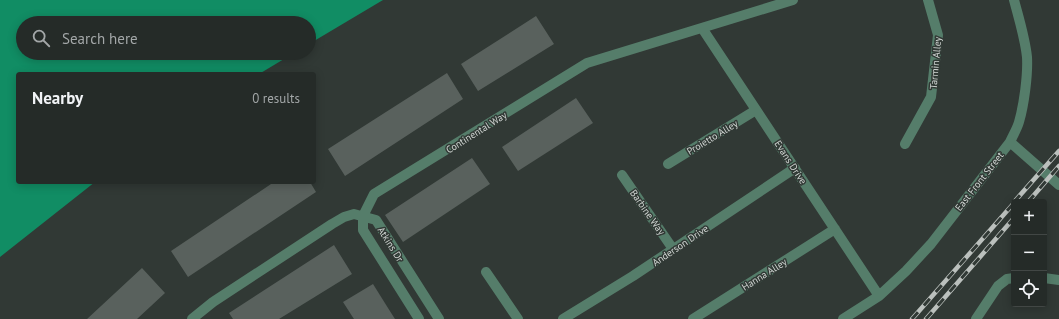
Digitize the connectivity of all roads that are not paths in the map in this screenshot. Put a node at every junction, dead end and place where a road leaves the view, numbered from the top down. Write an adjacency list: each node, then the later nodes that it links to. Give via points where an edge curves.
1 (793, 0): 4 (street, Continental Way)
2 (928, 0): 7 (street, Tarmin Alley, via 938,35 931,97)
3 (1014, 0): 6 (street, East Front Street, via 1027,58 1019,122)
4 (702, 28): 5 (street, Evans Drive); 12 (street, Continental Way, via 587,63 374,194)
5 (756, 110): 8 (street, Proietto Alley); 9 (street, Evans Drive)
6 (1010, 142): 11 (street); 19 (street, East Front Street, via 931,244 906,272)
7 (905, 144)
8 (668, 164)
9 (795, 168): 13 (street, Evans Drive); 14 (street, Anderson Drive)
10 (622, 175): 14 (street, Barbine Way)
11 (1059, 185)
12 (363, 216): 20 (street, via 354,214 332,224 213,302); 21 (street, Atkins Dr, via 363,230); 22 (street, Atkins Dr, via 376,220)
13 (835, 229): 19 (street, Evans Drive); 25 (street, Hanna Alley)
14 (673, 249): 24 (street, Anderson Drive)
15 (486, 272): 23 (street)
16 (1011, 278): 27 (street, via 998,286)
17 (1047, 278): 18 (street)
18 (1059, 280)
19 (879, 296): 26 (street, East Front Street)
20 (192, 319)
21 (419, 319)
22 (439, 319)
23 (518, 319)
24 (563, 319)
25 (693, 319)
26 (843, 319)
27 (976, 319)

